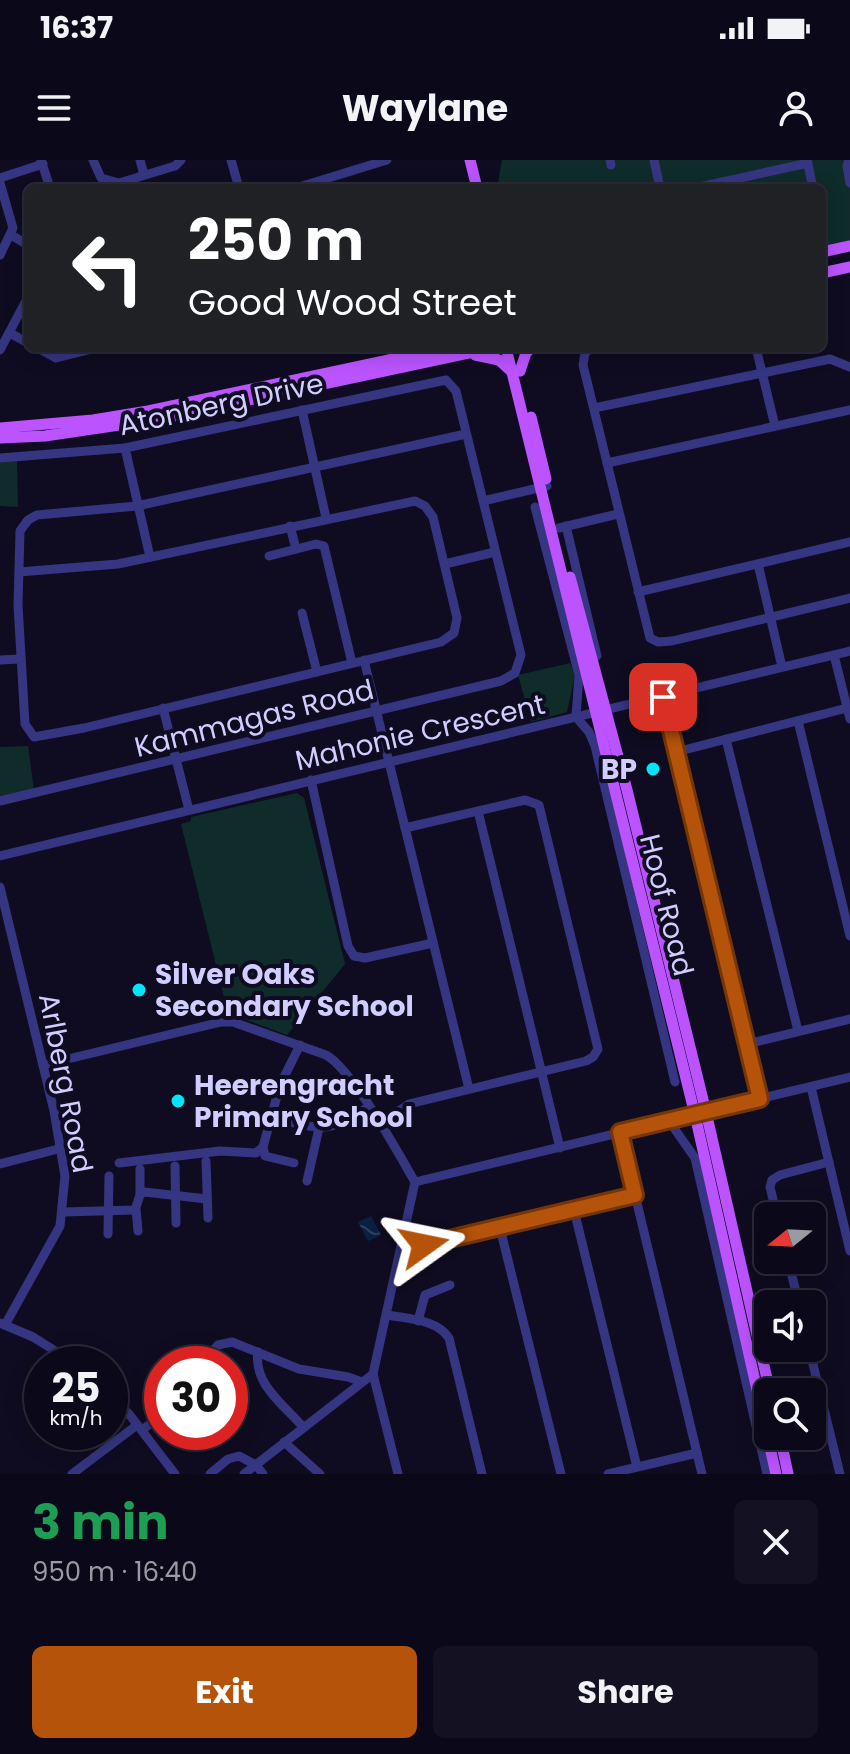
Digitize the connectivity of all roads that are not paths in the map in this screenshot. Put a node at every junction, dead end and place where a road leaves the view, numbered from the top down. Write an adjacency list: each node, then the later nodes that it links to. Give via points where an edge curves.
1 (93, 160): 11 (street, via 109,182)
2 (140, 160): 11 (street)
3 (181, 160): 11 (street)
4 (231, 160): 15 (street)
5 (387, 160): 16 (street)
6 (470, 160): 17 (main road)
7 (654, 160): 18 (street)
8 (849, 160): 13 (street)
9 (808, 161): 19 (street); 20 (street)
10 (42, 162): 12 (street); 14 (street)
11 (144, 175)
12 (0, 180): 21 (street)
13 (850, 183)
14 (49, 184)
15 (238, 184)
16 (310, 184)
17 (476, 184)
18 (659, 184)
19 (712, 184)
20 (812, 184)
21 (11, 235): 22 (street); 25 (street)
22 (24, 243)
23 (850, 246): 24 (main road)
24 (826, 251)
25 (0, 255)
26 (850, 267): 27 (main road)
27 (826, 272)
28 (24, 305): 29 (street)
29 (10, 333): 30 (street); 31 (street)
30 (24, 341)
31 (0, 350)
32 (45, 352): 33 (street, via 56,358)
33 (76, 352)
34 (426, 352): 49 (main road, via 120,416)
35 (475, 352): 41 (main road)
36 (508, 352): 43 (main road, Hoof Road)
37 (514, 352): 43 (main road, Hoof Road)
38 (528, 352): 43 (main road)
39 (588, 352): 45 (street, via 583,365)
40 (757, 352): 44 (street)
41 (467, 354): 43 (main road, via 493,358); 51 (main road, via 160,419)
42 (850, 366): 44 (street, via 830,359)
43 (516, 372): 56 (main road, Hoof Road)
44 (762, 372): 45 (street); 48 (street)
45 (594, 408): 54 (street)
46 (302, 410): 50 (street, Atonberg Drive, via 448,381 455,387); 52 (street, Atonberg Drive); 55 (street)
47 (850, 410): 48 (street)
48 (775, 426): 54 (street)
49 (0, 428)
50 (466, 434): 55 (street); 57 (street)
51 (0, 438)
52 (125, 448): 53 (street, Atonberg Drive); 58 (street)
53 (0, 458)
54 (607, 463): 60 (street)
55 (315, 468): 58 (street); 61 (street)
56 (544, 487): 57 (street); 63 (main road, Hoof Road)
57 (483, 501): 66 (street)
58 (137, 506): 68 (street); 71 (street, via 28,520 20,531)
59 (535, 507): 90 (street, via 579,675)
60 (618, 514): 63 (street); 72 (street)
61 (326, 518): 62 (street); 69 (street, via 411,501 422,504 433,517)
62 (290, 526): 65 (street); 68 (street)
63 (558, 528): 78 (street); 89 (main road, Hoof Road)
64 (850, 542): 70 (street)
65 (296, 549): 67 (street); 82 (street, via 319,544 325,548)
66 (495, 552): 69 (street); 88 (street, Kammagas Road, via 521,655 515,673)
67 (269, 556)
68 (150, 557): 71 (street)
69 (445, 564): 81 (street, via 458,623 452,636)
70 (758, 564): 72 (street); 75 (street)
71 (19, 572): 79 (street)
72 (638, 592): 75 (street, via 648,634 655,641)
73 (850, 598): 75 (street)
74 (302, 613): 84 (street)
75 (771, 618): 83 (street)
76 (850, 651): 77 (street, Mahonie Crescent)
77 (834, 655): 83 (street, Mahonie Crescent); 87 (street)
78 (597, 656)
79 (19, 659): 80 (street); 86 (street, via 25,724 32,735)
80 (0, 660)
81 (364, 660): 82 (street); 88 (street)
82 (352, 663): 84 (street)
83 (782, 667): 85 (street, Mahonie Crescent)
84 (317, 672): 86 (street)
85 (663, 697): 89 (street, Mahonie Crescent); 94 (street)
86 (163, 708): 95 (street)
87 (847, 708): 91 (street); 92 (street)
88 (377, 711): 95 (street, Kammagas Road); 96 (street)
89 (601, 711): 90 (street, Mahonie Crescent); 118 (main road, Hoof Road)
90 (576, 717): 96 (street, Mahonie Crescent); 113 (street, via 595,746)
91 (850, 719)
92 (798, 721): 93 (street); 104 (street)
93 (726, 739): 94 (street); 107 (street)
94 (676, 752): 108 (street)
95 (177, 759): 98 (street, Kammagas Road); 99 (street)
96 (389, 762): 97 (street, Mahonie Crescent); 101 (street)
97 (311, 780): 99 (street, Mahonie Crescent); 105 (street, via 354,956)
98 (0, 801)
99 (189, 810): 102 (street, Mahonie Crescent)
100 (478, 811): 101 (street); 111 (street); 111 (street, via 525,800 540,808 596,1035 596,1054)
101 (405, 828): 105 (street)
102 (0, 856)
103 (0, 887): 110 (street, Arlberg Road)
104 (850, 936)
105 (433, 943): 115 (street)
106 (850, 1019): 107 (street)
107 (798, 1031): 108 (street)
108 (747, 1044): 116 (street)
109 (300, 1045): 110 (street, via 224,1021); 117 (street, via 338,1063); 119 (street, via 280,1085)
110 (43, 1065): 125 (street, Arlberg Road)
111 (542, 1073): 115 (street); 126 (street)
112 (850, 1077): 114 (street)
113 (675, 1082)
114 (811, 1087): 116 (street); 128 (street)
115 (469, 1089): 121 (street, via 409,1104)
116 (760, 1099): 118 (street)
117 (368, 1107): 121 (street); 122 (street, via 338,1125)
118 (701, 1113): 120 (street); 164 (main road, Hoof Road); 187 (main road, Hoof Road)
119 (272, 1118): 122 (street); 124 (street)
120 (669, 1121): 123 (street); 186 (street, via 695,1158)
121 (380, 1124): 136 (street)
122 (319, 1128): 135 (street)
123 (620, 1132): 126 (street); 139 (street)
124 (263, 1147): 129 (street, via 256,1153 220,1151); 130 (street, via 265,1156)
125 (62, 1148): 131 (street); 145 (street, Arlberg Road)
126 (560, 1148): 136 (street)
127 (206, 1161): 140 (street)
128 (829, 1162): 141 (street, via 772,1180); 152 (street)
129 (119, 1163)
130 (294, 1163)
131 (0, 1164)
132 (175, 1166): 138 (street)
133 (140, 1169): 137 (street)
134 (109, 1176): 143 (street)
135 (307, 1181)
136 (415, 1182): 151 (street)
137 (140, 1193): 138 (street); 142 (street)
138 (176, 1195): 140 (street); 147 (street)
139 (635, 1195): 144 (street); 172 (street)
140 (207, 1199): 146 (street)
141 (774, 1202)
142 (136, 1209): 143 (street); 149 (street)
143 (109, 1210): 145 (street); 150 (street)
144 (574, 1210): 148 (street); 174 (street)
145 (63, 1212): 156 (street, Arlberg Road, via 54,1240)
146 (208, 1218)
147 (176, 1223)
148 (500, 1228): 151 (street, via 424,1245); 183 (street)
149 (138, 1231)
150 (108, 1234)
151 (404, 1242): 154 (street)
152 (850, 1251)
153 (450, 1285): 155 (street, via 425,1295)
154 (388, 1315): 155 (street); 163 (street)
155 (418, 1321): 182 (street, via 440,1327 449,1338)
156 (3, 1324): 157 (street)
157 (48, 1346)
158 (219, 1346): 159 (street)
159 (242, 1346)
160 (248, 1348): 161 (street)
161 (258, 1352): 165 (street, via 299,1369); 169 (street, via 265,1385)
162 (812, 1362): 189 (street)
163 (373, 1374): 165 (street); 181 (street)
164 (767, 1378)
165 (362, 1382): 169 (street)
166 (128, 1414): 168 (street)
167 (144, 1425): 168 (street)
168 (140, 1427): 175 (street); 176 (street)
169 (303, 1427): 170 (street)
170 (284, 1442): 173 (street); 180 (street)
171 (783, 1450): 188 (main road)
172 (697, 1453): 174 (street); 185 (street)
173 (256, 1465): 177 (street, via 237,1456); 178 (street); 179 (street)
174 (637, 1467): 184 (street)
175 (72, 1474)
176 (175, 1474)
177 (210, 1474)
178 (244, 1474)
179 (263, 1474)
180 (320, 1474)
181 (398, 1474)
182 (482, 1474)
183 (561, 1474)
184 (608, 1474)
185 (702, 1474)
186 (767, 1474)
187 (776, 1474)
188 (788, 1474)
189 (840, 1474)

